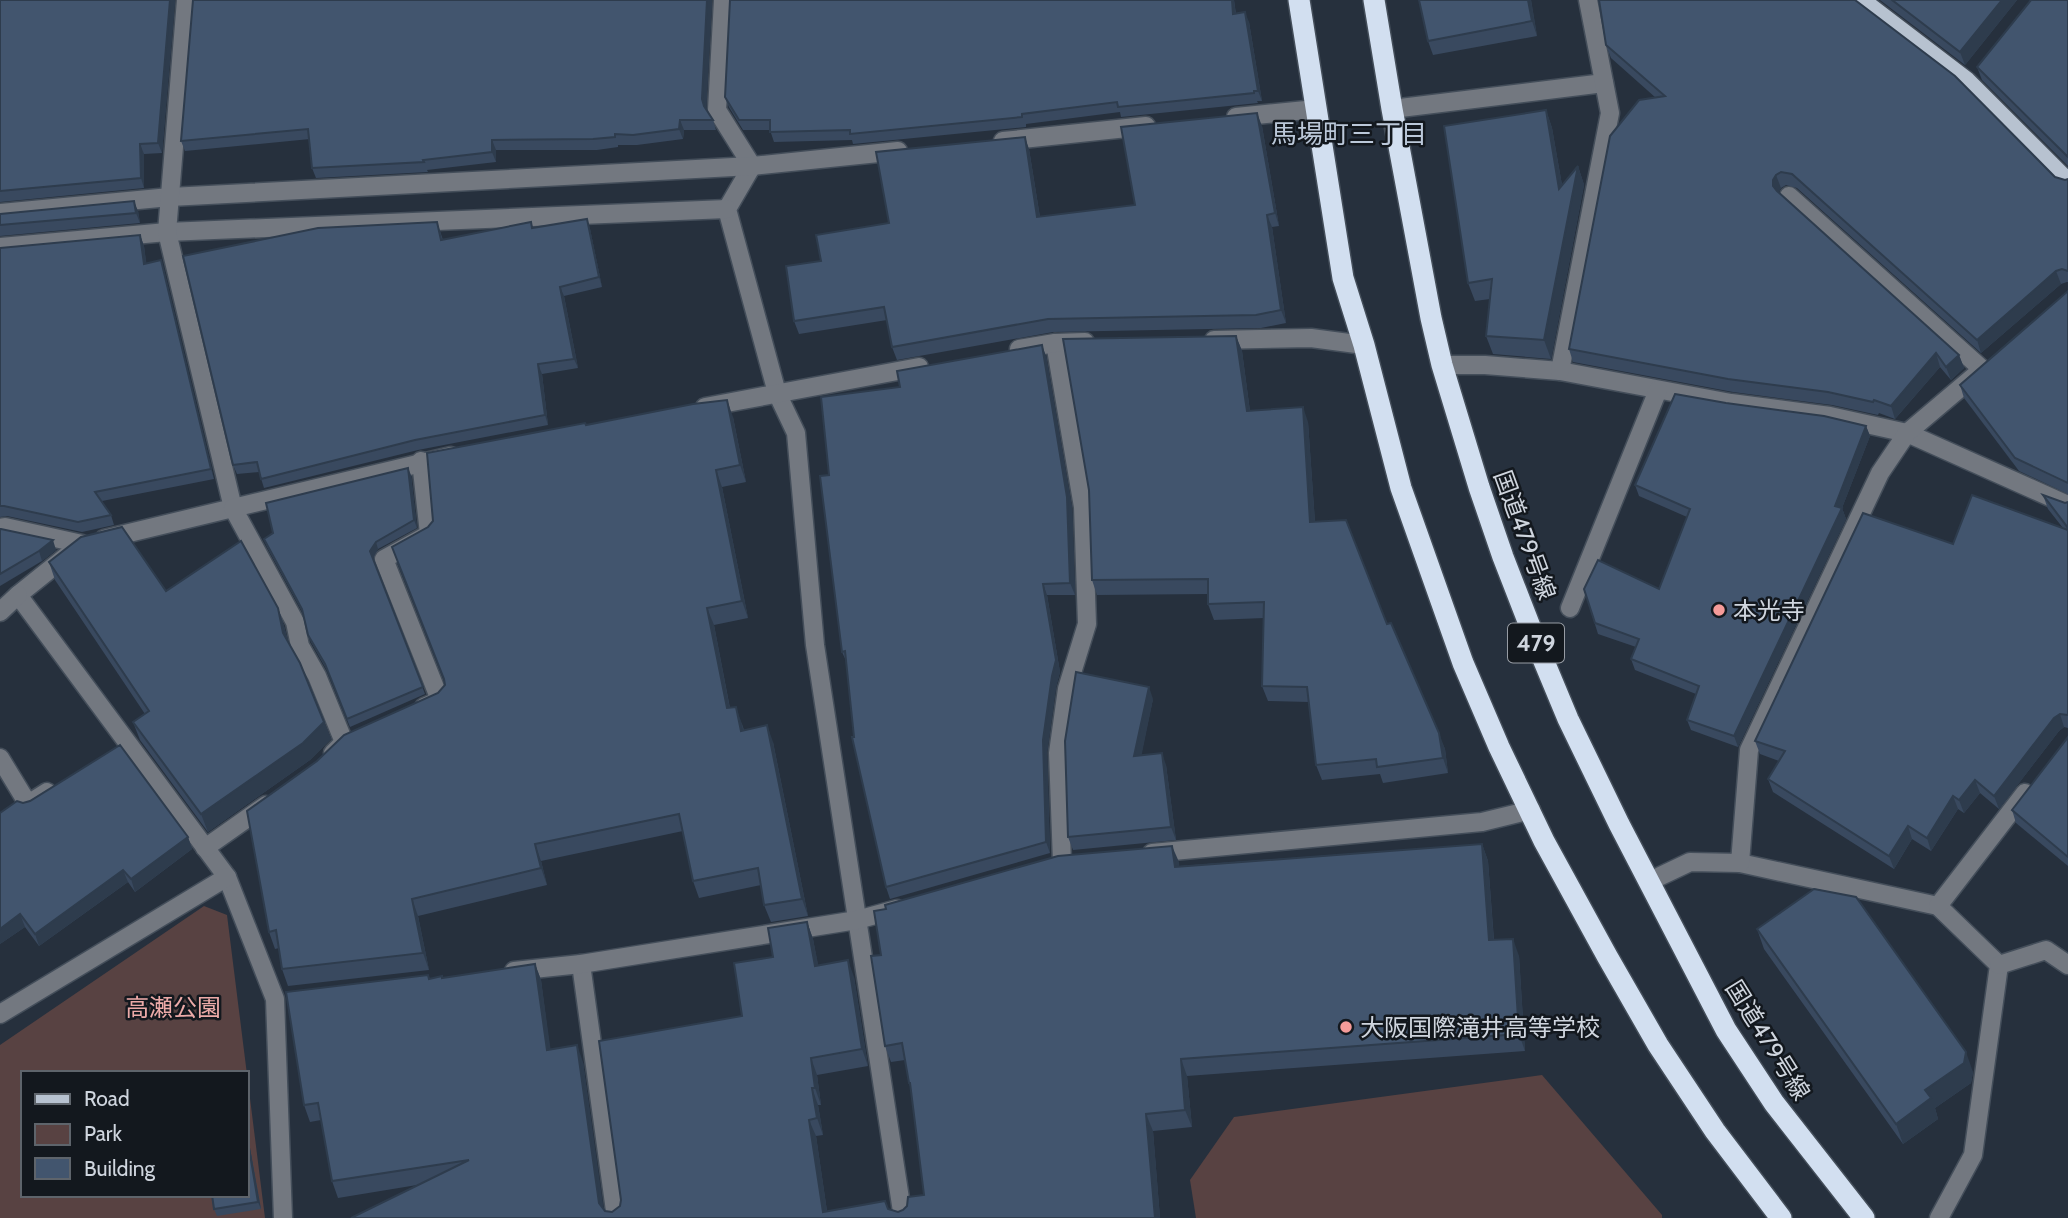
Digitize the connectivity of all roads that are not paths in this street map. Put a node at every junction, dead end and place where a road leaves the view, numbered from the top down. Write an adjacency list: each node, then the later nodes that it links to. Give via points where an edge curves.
1 (186, 0): 17 (street)
2 (723, 0): 14 (street, via 717,110)
3 (1299, 0): 9 (highway)
4 (1374, 0): 8 (highway, 国道479号線 / 479)
5 (1588, 0): 7 (street)
6 (1861, 0): 15 (main road, via 1971,76)
7 (1604, 83): 8 (street); 29 (street, via 1610,113)
8 (1392, 108): 28 (highway, 国道479号線 / 479)
9 (1316, 109): 10 (street); 25 (highway, via 1343,278)
10 (1216, 119)
11 (1161, 125): 12 (street)
12 (984, 143)
13 (916, 150): 14 (street)
14 (752, 166): 17 (street); 18 (street)
15 (2068, 182)
16 (1789, 195): 33 (street, via 1987,365)
17 (170, 197): 19 (street); 20 (street)
18 (727, 209): 20 (street); 31 (street)
19 (0, 213)
20 (167, 232): 21 (street); 37 (street)
21 (0, 247)
22 (1203, 340): 25 (street, via 1311,338)
23 (1055, 342): 24 (street); 26 (street); 52 (street, via 1083,507 1087,624 1068,689 1058,754)
24 (1096, 342)
25 (1364, 345): 49 (highway, via 1401,488 1449,625)
26 (1002, 352)
27 (936, 364): 31 (street)
28 (1442, 365): 29 (street); 55 (highway, 国道479号線 / 479, via 1499,546 1538,647 1568,719)
29 (1560, 371): 30 (street)
30 (1658, 390): 33 (street, via 1830,416); 41 (street)
31 (777, 393): 32 (street); 58 (street, via 796,433 815,645)
32 (681, 411)
33 (1907, 433): 36 (street); 53 (street, via 1880,473 1749,750)
34 (462, 453): 35 (street)
35 (421, 461): 37 (street); 43 (street, via 429,534 384,559 440,700)
36 (2068, 505)
37 (233, 508): 39 (street); 45 (street, via 295,622 300,646 350,740)
38 (0, 528): 39 (street)
39 (82, 544): 40 (street)
40 (18, 595): 42 (street); 50 (street, via 122,746)
41 (1570, 608)
42 (0, 612)
43 (404, 716)
44 (0, 758): 47 (street, via 28,804)
45 (317, 769)
46 (2035, 780): 57 (street)
47 (61, 783)
48 (284, 792): 50 (street)
49 (1531, 810): 51 (street, via 1482,822); 67 (highway, via 1658,1045)
50 (205, 848): 54 (street)
51 (1130, 855)
52 (1062, 862)
53 (1740, 863): 55 (street, via 1690,862); 57 (street)
54 (227, 877): 63 (street); 64 (street, via 282,998)
55 (1650, 881): 68 (highway, 国道479号線 / 479, via 1726,1030 1774,1103)
56 (908, 905): 58 (street)
57 (1938, 906): 60 (street)
58 (856, 920): 59 (street); 66 (street)
59 (581, 964): 62 (street); 65 (street)
60 (1999, 965): 61 (street, via 2046,950); 69 (street, via 1973,1155)
61 (2068, 965)
62 (501, 973)
63 (0, 1013)
64 (283, 1218)
65 (616, 1218)
66 (903, 1218)
67 (1781, 1218)
68 (1864, 1218)
69 (1939, 1218)

